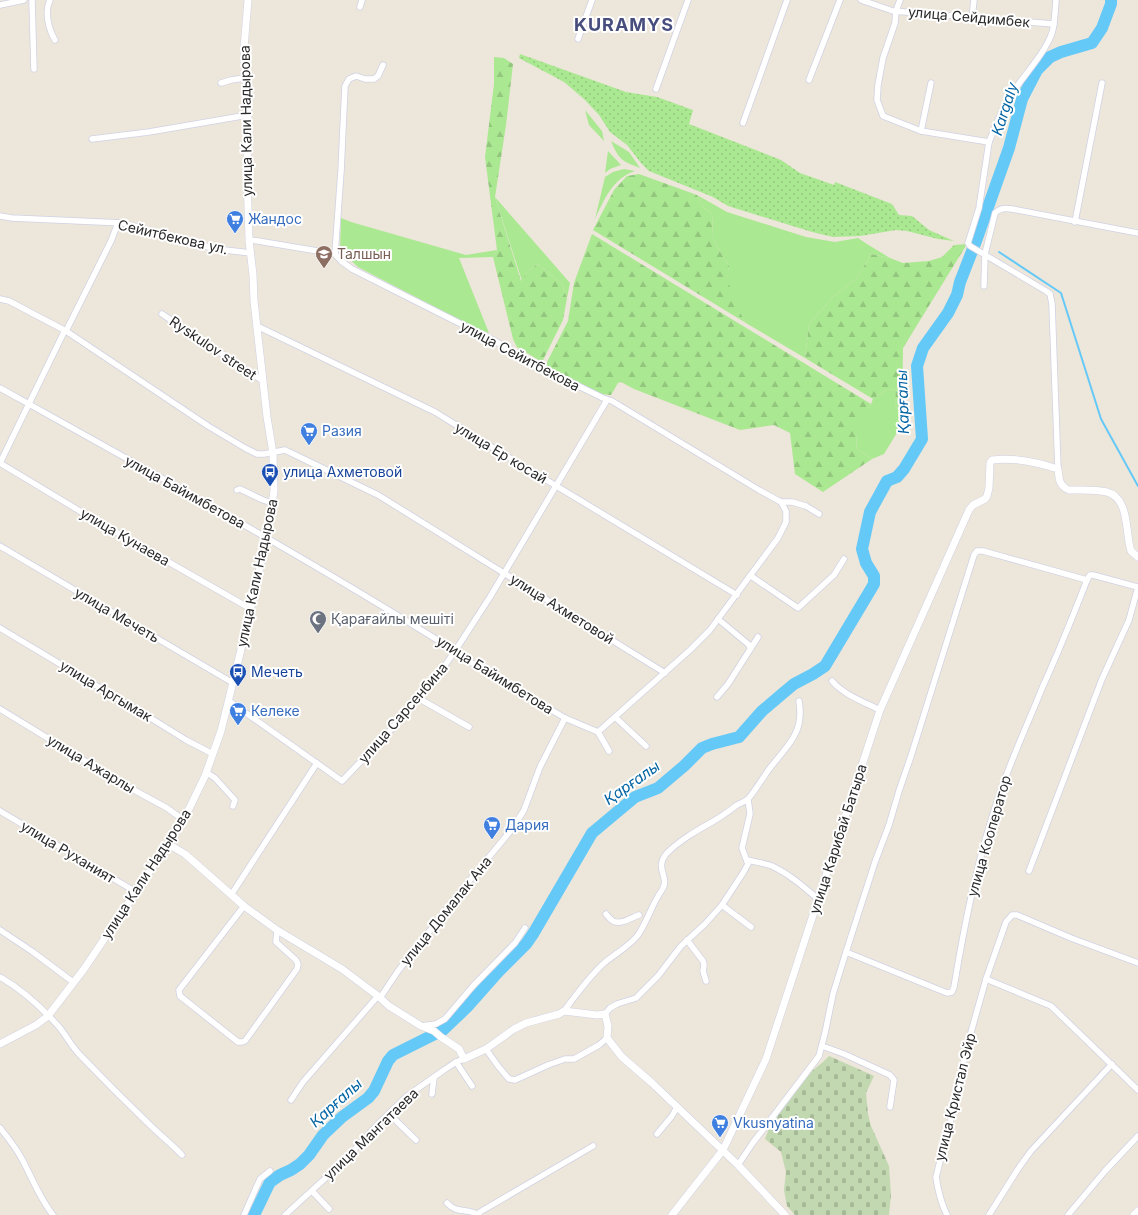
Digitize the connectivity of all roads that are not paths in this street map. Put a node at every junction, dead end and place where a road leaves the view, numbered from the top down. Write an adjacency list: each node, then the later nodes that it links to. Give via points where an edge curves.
1 (24, 0): 14 (street)
2 (32, 0): 23 (street)
3 (50, 0): 21 (street, via 48,21)
4 (248, 0): 24 (street, улица Кали Надырова, via 244,48)
5 (362, 0): 16 (street)
6 (592, 0): 20 (street)
7 (688, 0): 29 (street)
8 (787, 0): 31 (street)
9 (840, 0): 25 (street)
10 (861, 0): 17 (street, улица Сейдимбек)
11 (900, 0): 17 (street)
12 (974, 0): 18 (street)
13 (1056, 0): 19 (street)
14 (10, 1): 15 (street)
15 (0, 5)
16 (360, 7)
17 (896, 12): 18 (street, улица Сейдимбек); 32 (street, via 895,23 883,58 877,100 882,116)
18 (972, 18): 19 (street, улица Сейдимбек)
19 (1054, 24): 34 (street, via 1046,45 1011,96)
20 (578, 39)
21 (55, 40)
22 (383, 65): 41 (street, via 374,79 356,76 349,79 344,86)
23 (34, 69)
24 (246, 78): 27 (street); 30 (street, улица Кали Надырова)
25 (809, 80)
26 (931, 82): 32 (street)
27 (221, 83)
28 (1102, 83): 36 (street)
29 (656, 89)
30 (248, 115): 33 (street); 39 (street, улица Кали Надырова)
31 (743, 123)
32 (921, 131): 34 (street)
33 (92, 139)
34 (989, 142): 42 (street, via 979,208 968,243)
35 (0, 216): 37 (street, Сейитбекова ул.)
36 (1075, 222): 38 (street); 42 (street, via 1012,209 999,210 995,213)
37 (118, 223): 40 (street, Сейитбекова ул., via 216,249); 47 (street)
38 (1138, 233)
39 (249, 240): 40 (street, улица Кали Надырова); 41 (street)
40 (251, 253): 46 (street, улица Кали Надырова)
41 (335, 254): 50 (street, улица Сейитбекова, via 352,270)
42 (985, 254): 43 (street); 54 (street, via 1050,294)
43 (984, 286)
44 (0, 299): 47 (street, улица Ахметовой, via 9,301)
45 (162, 314): 48 (street, Ryskulov street)
46 (258, 326): 48 (street, улица Кали Надырова); 55 (street, улица Ер косай, via 435,412)
47 (66, 331): 51 (street); 52 (street, улица Ахметовой, via 245,448 256,454)
48 (263, 382): 52 (street, улица Кали Надырова)
49 (0, 388): 51 (street, улица Байимбетова)
50 (607, 400): 55 (street, улица Сарсенбина); 57 (street, улица Сейитбекова)
51 (29, 404): 53 (street); 60 (street, улица Байимбетова)
52 (273, 453): 58 (street, улица Кали Надырова); 64 (street, улица Ахметовой, via 285,450 378,495)
53 (0, 463): 69 (street, улица Кунаева)
54 (1058, 469): 62 (street, via 1059,481 1069,490 1102,491 1115,496 1123,507 1131,552); 83 (street, улица Карибай Батыра, via 1039,463 992,460 987,496 969,510)
55 (557, 486): 64 (street, улица Сарсенбина); 68 (street, улица Ер косай)
56 (237, 490): 58 (street)
57 (781, 502): 59 (street, via 806,506); 65 (street, via 786,511 786,522 778,538)
58 (272, 503): 60 (street, улица Кали Надырова)
59 (819, 514)
60 (266, 537): 69 (street, улица Кали Надырова); 74 (street, улица Байимбетова, via 381,604)
61 (0, 546): 77 (street, улица Мечеть)
62 (1138, 557)
63 (844, 559): 65 (street, via 834,575 798,608)
64 (504, 573): 74 (street, улица Сарсенбина); 75 (street, улица Ахметовой)
65 (750, 576): 68 (street)
66 (1087, 580): 67 (street, via 1093,575); 112 (street, via 983,551 977,551 974,555); 112 (street, улица Кооператор, via 1000,792 965,924 952,992)
67 (1138, 588): 99 (street, via 1129,620 1102,679)
68 (737, 595): 70 (street)
69 (251, 609): 77 (street, улица Кали Надырова)
70 (718, 619): 73 (street); 75 (street)
71 (0, 628): 90 (street, улица Аргымак)
72 (758, 638): 73 (street)
73 (751, 648): 78 (street)
74 (455, 651): 79 (street, улица Сарсенбина); 84 (street, улица Байимбетова)
75 (665, 673): 85 (street)
76 (832, 681): 83 (street, via 852,697)
77 (233, 683): 80 (street, улица Кали Надырова)
78 (717, 697)
79 (418, 698): 86 (street); 91 (street, улица Сарсенбина, via 342,781)
80 (229, 700): 90 (street, улица Кали Надырова); 91 (street, улица Сарсенбина)
81 (799, 701): 93 (street, via 800,719 795,737)
82 (0, 709): 96 (street, улица Ажарлы)
83 (880, 710): 102 (street, улица Карибай Батыра)
84 (565, 718): 87 (street, улица Байимбетова); 118 (street, улица Домалак Ана, via 540,767 524,810 513,828)
85 (614, 718): 87 (street); 88 (street)
86 (469, 727)
87 (598, 732): 89 (street)
88 (646, 746)
89 (609, 752)
90 (212, 754): 92 (street, улица Кали Надырова)
91 (317, 763): 101 (street)
92 (206, 772): 94 (street, via 235,800); 96 (street, улица Кали Надырова)
93 (748, 799): 98 (street, via 750,814 742,848); 106 (street, via 692,833 667,854 661,864 664,886)
94 (233, 806)
95 (0, 811): 100 (street, улица Руханият)
96 (182, 819): 97 (street, улица Кали Надырова)
97 (168, 844): 100 (street, улица Кали Надырова); 101 (street, via 185,854)
98 (747, 860): 102 (street, via 771,866 804,886); 103 (street, via 748,864 743,874)
99 (1029, 871)
100 (136, 892): 117 (street, улица Кали Надырова)
101 (231, 895): 104 (street)
102 (818, 899): 143 (street, улица Карибай Батыра, via 766,1059)
103 (722, 905): 107 (street); 111 (street)
104 (244, 906): 110 (street); 110 (street, via 179,990 180,996 238,1042 245,1041 297,969 296,960 276,942)
105 (606, 914): 106 (street, via 618,923 637,913)
106 (645, 921): 119 (street, via 637,937 588,980)
107 (751, 927)
108 (525, 928): 122 (street, via 515,943 445,1019 436,1024)
109 (0, 930): 117 (street)
110 (277, 930): 118 (street, via 342,970)
111 (687, 940): 116 (street, via 703,961); 120 (street, via 636,998 617,1004)
112 (846, 952): 125 (street, via 833,994)
113 (1138, 963): 115 (street, улица Кристал Эйр, via 1012,915 1006,922)
114 (0, 977): 121 (street)
115 (986, 979): 129 (street, via 1051,1006); 157 (street, улица Кристал Эйр, via 966,1050 936,1177 937,1189)
116 (706, 981)
117 (74, 982): 121 (street, улица Кали Надырова)
118 (379, 997): 122 (street); 134 (street, улица Домалак Ана, via 303,1082)
119 (564, 1011): 120 (street); 126 (street, улица Мангатаева, via 526,1023)
120 (605, 1014): 123 (street)
121 (48, 1016): 124 (street, улица Кали Надырова); 144 (street, via 79,1054)
122 (421, 1026): 127 (street, via 459,1049)
123 (607, 1038): 126 (street, via 574,1059 565,1059 548,1065 515,1080 509,1079); 135 (street, via 622,1057)
124 (0, 1044)
125 (822, 1046): 136 (street, via 890,1075 894,1080); 145 (street, via 819,1056)
126 (486, 1049): 127 (street, улица Мангатаева)
127 (464, 1059): 128 (street, улица Мангатаева)
128 (456, 1062): 130 (street, улица Мангатаева); 131 (street)
129 (1112, 1064): 132 (street); 158 (street, via 1031,1151)
130 (434, 1076): 133 (street); 137 (street, улица Мангатаева)
131 (472, 1086)
132 (1138, 1090)
133 (432, 1094)
134 (291, 1100)
135 (677, 1107): 139 (street); 143 (street)
136 (890, 1107)
137 (389, 1114): 141 (street); 147 (street, улица Мангатаева)
138 (0, 1128): 151 (street, via 12,1142 36,1189)
139 (657, 1134)
140 (1138, 1136): 159 (street)
141 (416, 1140)
142 (593, 1146): 154 (street)
143 (723, 1150): 145 (street); 155 (street, улица Карибай Батыра)
144 (182, 1155)
145 (738, 1165): 156 (street)
146 (270, 1171): 152 (street, via 260,1179)
147 (312, 1191): 149 (street); 153 (street, улица Мангатаева)
148 (447, 1203): 154 (street, via 455,1209 473,1211)
149 (329, 1209)
150 (1138, 1211): 160 (street)
151 (53, 1215)
152 (244, 1215)
153 (285, 1215)
154 (478, 1215)
155 (672, 1215)
156 (785, 1215)
157 (947, 1215)
158 (990, 1215)
159 (1068, 1215)
160 (1134, 1215)

